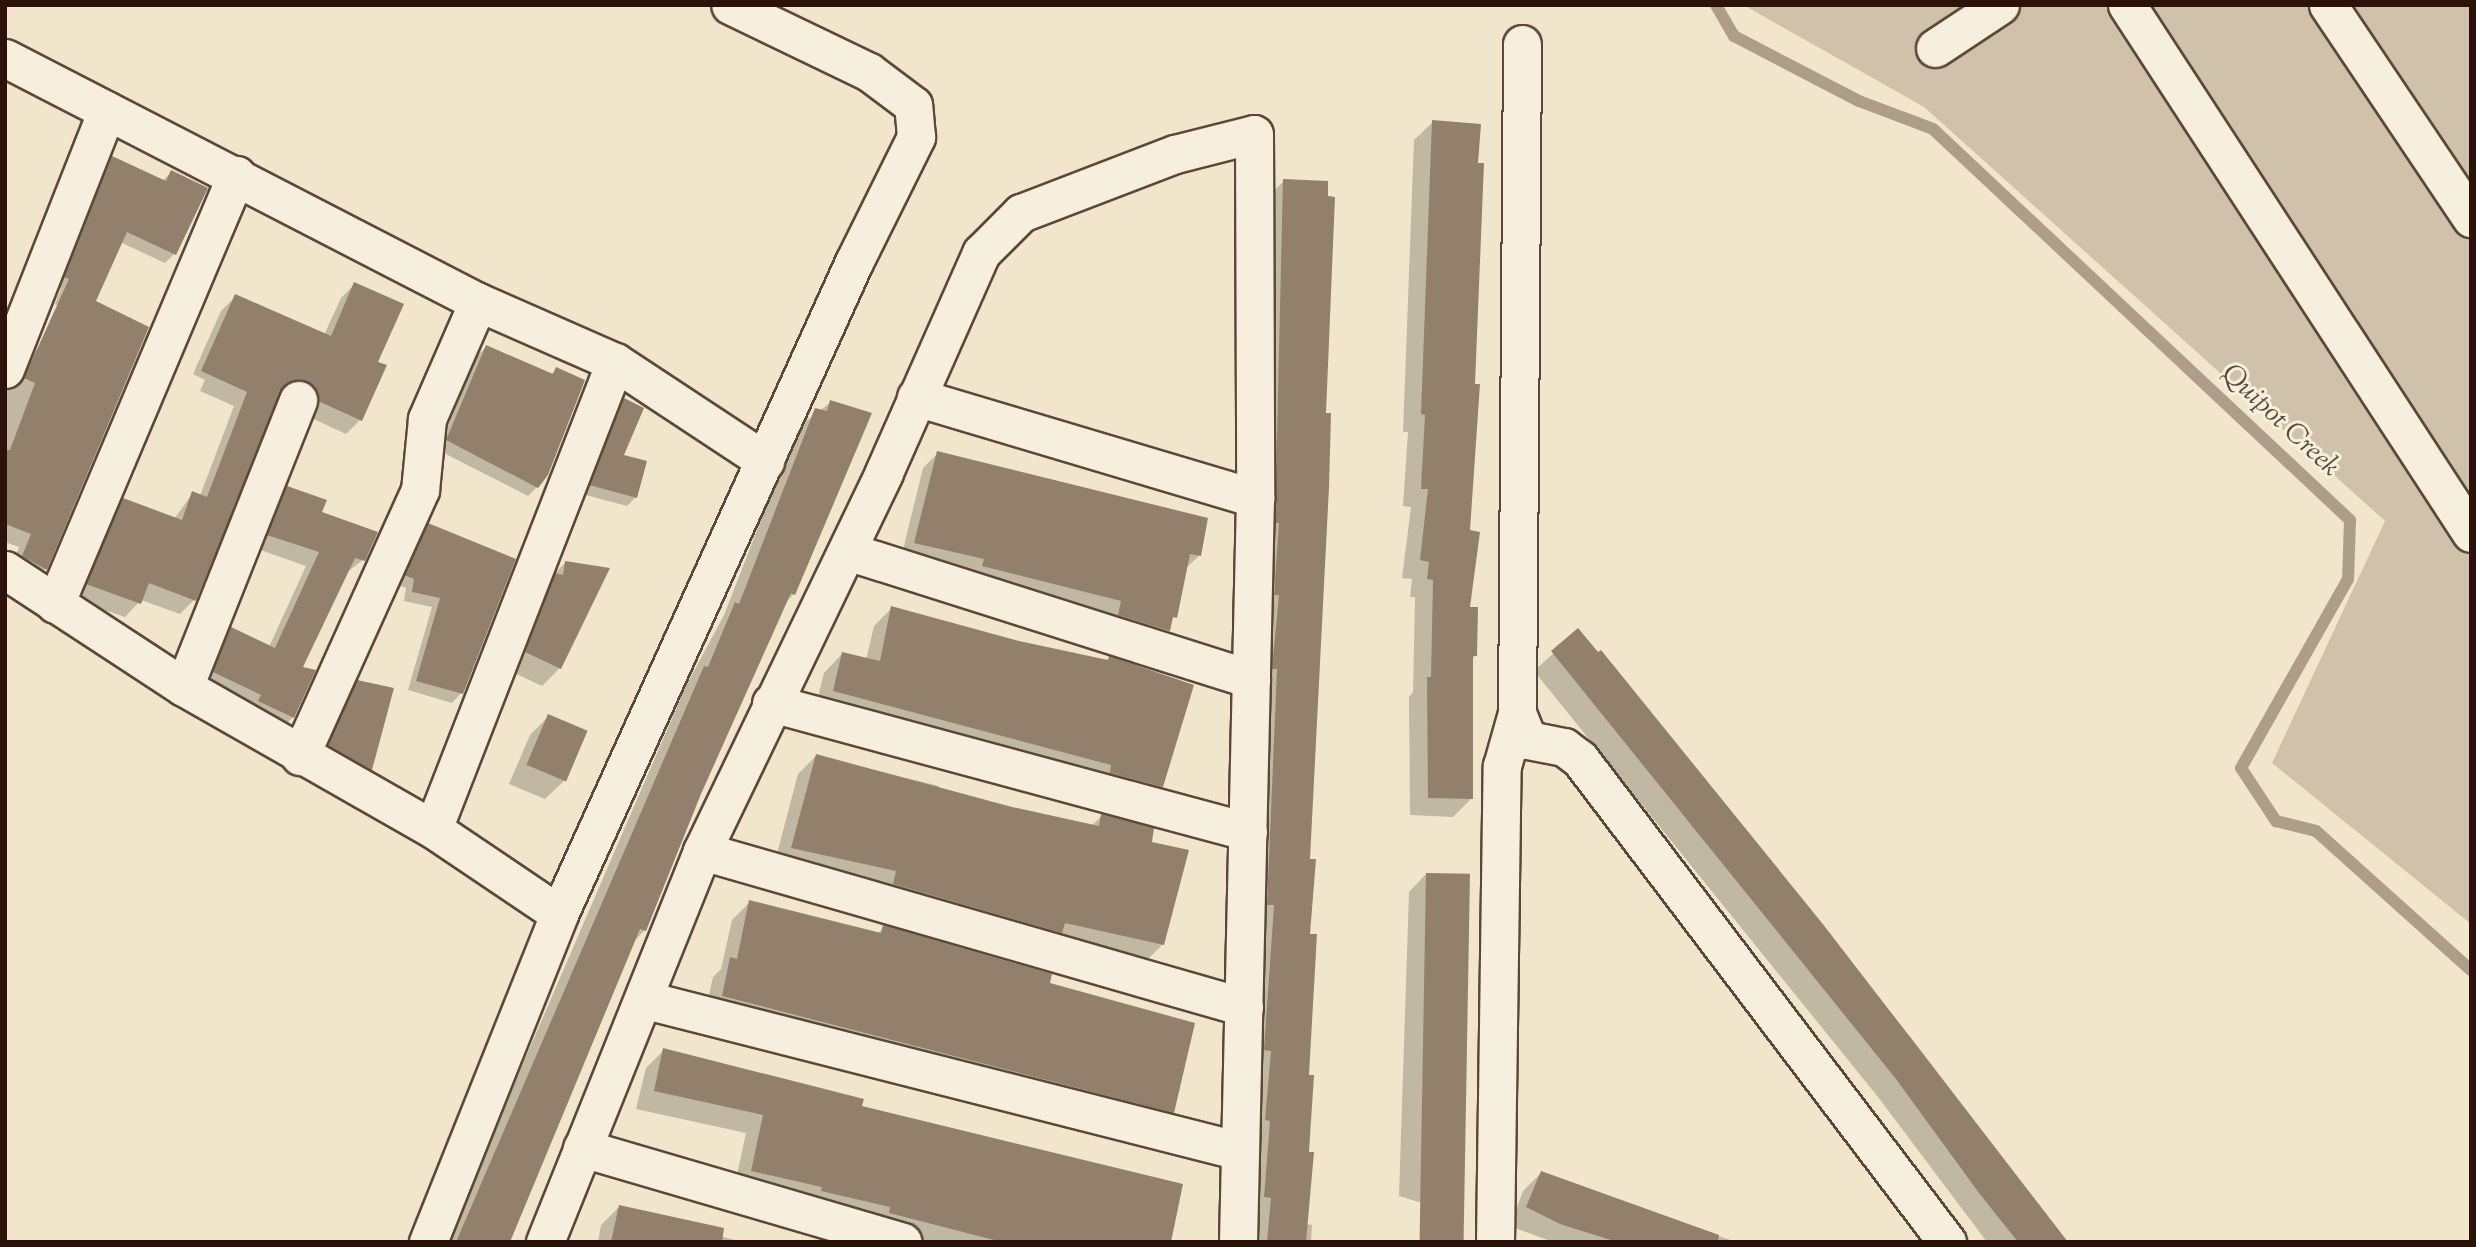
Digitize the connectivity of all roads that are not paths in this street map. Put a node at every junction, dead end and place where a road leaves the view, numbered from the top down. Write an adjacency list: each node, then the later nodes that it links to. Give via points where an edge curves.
1 (730, 5): 16 (street, via 869,72 913,105 916,137 854,261)
2 (2000, 5): 6 (street)
3 (2127, 5): 18 (street)
4 (2328, 5): 10 (street)
5 (1522, 44): 25 (street)
6 (1935, 48)
7 (5, 58): 8 (street)
8 (107, 110): 9 (street); 13 (street)
9 (236, 174): 11 (street); 21 (street)
10 (2471, 218)
11 (478, 302): 12 (street); 26 (street, via 427,419 420,490)
12 (615, 362): 16 (street); 27 (street)
13 (5, 369)
14 (916, 397): 17 (street); 17 (street, via 981,253 1021,213 1175,154 1254,134); 19 (street)
15 (298, 400): 23 (street)
16 (765, 461): 30 (street)
17 (1255, 498): 22 (street)
18 (2471, 534)
19 (847, 551): 22 (street); 24 (street)
20 (5, 570): 21 (street)
21 (55, 604): 23 (street)
22 (1251, 679): 28 (street)
23 (184, 687): 26 (street)
24 (771, 703): 28 (street); 29 (street)
25 (1517, 713): 39 (street, via 1502,766); 40 (street, via 1528,740 1564,747 1580,759)
26 (300, 756): 27 (street)
27 (433, 829): 30 (street)
28 (1248, 832): 32 (street)
29 (702, 851): 31 (street); 32 (street)
30 (559, 914): 35 (street)
31 (646, 1000): 33 (street); 34 (street)
32 (1244, 1007): 34 (street)
33 (582, 1149): 36 (street); 37 (street)
34 (1240, 1151): 38 (street)
35 (428, 1242)
36 (545, 1242)
37 (903, 1242)
38 (1238, 1242)
39 (1495, 1242)
40 (1947, 1242)

